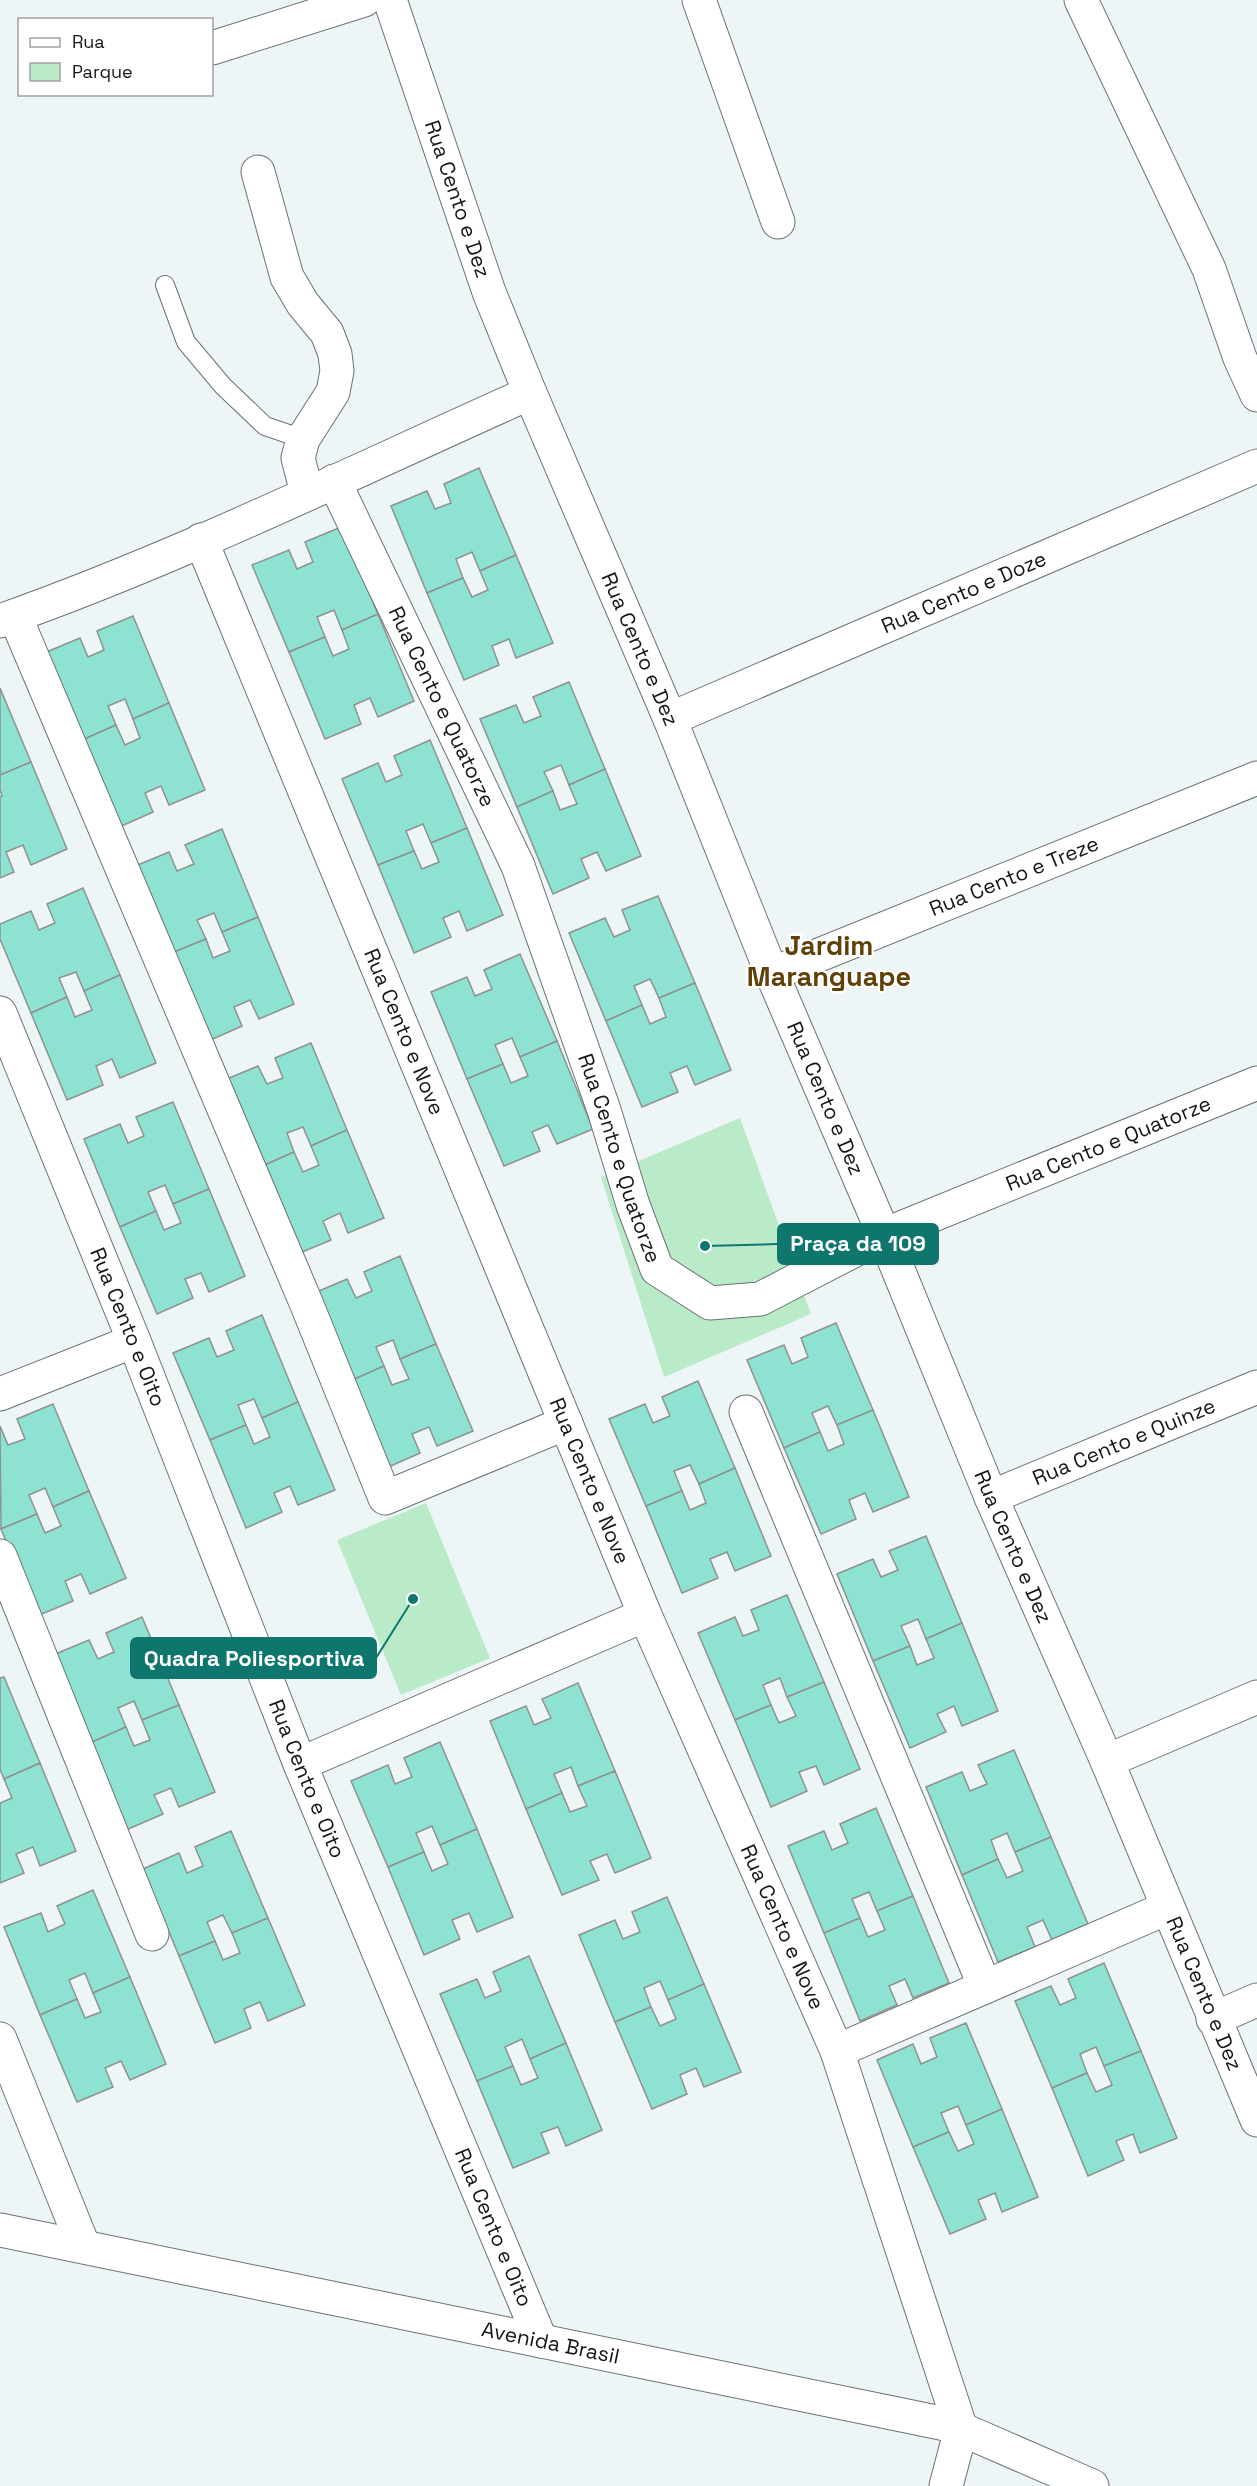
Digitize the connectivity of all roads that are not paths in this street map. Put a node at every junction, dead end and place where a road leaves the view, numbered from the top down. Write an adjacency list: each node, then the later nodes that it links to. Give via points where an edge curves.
1 (364, 0): 5 (street)
2 (390, 0): 9 (street, Rua Cento e Dez, via 489,292)
3 (699, 0): 7 (street)
4 (1081, 0): 10 (street, via 1209,269)
5 (213, 48)
6 (258, 172): 11 (street, via 287,277 327,333 335,354 333,393)
7 (778, 222)
8 (165, 285): 11 (lane, via 186,342 223,386 265,426)
9 (530, 393): 13 (street); 16 (street, Rua Cento e Dez)
10 (1257, 395)
11 (303, 440): 13 (street, Rua Cento e Quatorze, via 298,458)
12 (1257, 466): 16 (street, Rua Cento e Doze)
13 (320, 487): 14 (street); 21 (street, Rua Cento e Quatorze, via 518,866 657,1269 710,1303 760,1299)
14 (201, 540): 15 (street); 26 (street, Rua Cento e Nove)
15 (8, 618): 26 (street, via 303,1294 385,1498)
16 (670, 719): 18 (street, Rua Cento e Dez)
17 (1257, 778): 18 (street, Rua Cento e Treze)
18 (771, 975): 21 (street, Rua Cento e Dez)
19 (0, 1013): 22 (street, Rua Cento e Oito)
20 (1257, 1083): 21 (street, Rua Cento e Quatorze)
21 (884, 1235): 27 (street, Rua Cento e Dez)
22 (134, 1341): 24 (street); 32 (street, Rua Cento e Oito)
23 (1257, 1386): 27 (street, Rua Cento e Quinze)
24 (0, 1394)
25 (746, 1412): 35 (street)
26 (566, 1423): 29 (street, Rua Cento e Nove)
27 (991, 1497): 31 (street, Rua Cento e Dez)
28 (0, 1556): 34 (street)
29 (645, 1615): 32 (street); 39 (street, Rua Cento e Nove)
30 (1257, 1697): 31 (street)
31 (1107, 1761): 33 (street, Rua Cento e Dez)
32 (300, 1764): 43 (street, Rua Cento e Oito)
33 (1167, 1908): 35 (street); 37 (street, Rua Cento e Dez)
34 (152, 1934)
35 (985, 1987): 39 (street)
36 (1257, 2000): 37 (street)
37 (1213, 2019): 40 (street, Rua Cento e Dez)
38 (0, 2039): 42 (street)
39 (837, 2051): 44 (street, Rua Cento e Nove)
40 (1257, 2120)
41 (0, 2230): 42 (street, Avenida Brasil)
42 (83, 2245): 43 (street, Avenida Brasil)
43 (540, 2341): 44 (street, Avenida Brasil)
44 (961, 2429): 45 (street); 46 (street, Avenida Brasil)
45 (946, 2486)
46 (1092, 2486)

